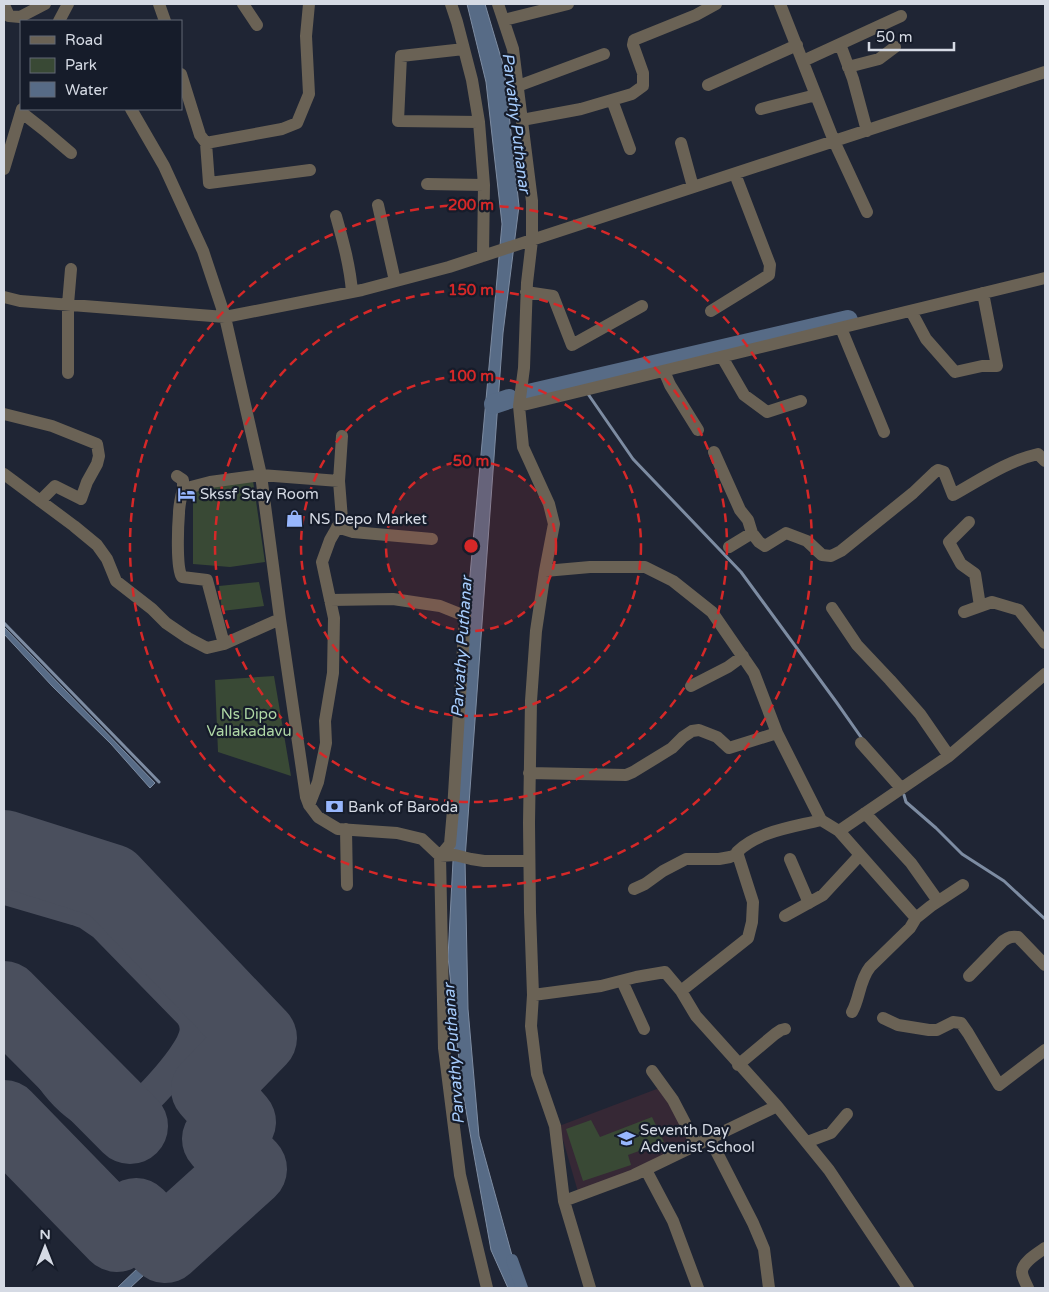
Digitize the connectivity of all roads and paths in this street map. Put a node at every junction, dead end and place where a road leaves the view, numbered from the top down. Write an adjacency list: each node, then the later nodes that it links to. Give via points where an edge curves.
1 (45, 4): 11 (street, via 20,16 9,16)
2 (68, 4): 13 (street)
3 (158, 4): 14 (street)
4 (243, 4): 16 (street)
5 (309, 4): 37 (street, via 306,36 309,94 296,123 282,129)
6 (451, 4): 20 (street)
7 (498, 4): 15 (street)
8 (568, 4): 15 (street)
9 (716, 4): 29 (street, via 634,40 644,86 632,94)
10 (780, 4): 18 (street)
11 (4, 5)
12 (901, 16): 17 (street)
13 (60, 20)
14 (164, 20)
15 (504, 20): 27 (street, via 513,49)
16 (257, 25)
17 (840, 44): 22 (street); 23 (street)
18 (796, 45): 22 (street); 26 (street)
19 (895, 47): 23 (street, via 878,59)
20 (464, 49): 34 (street); 34 (street, via 401,56 398,121)
21 (604, 54): 27 (street)
22 (802, 61): 28 (street)
23 (848, 67): 35 (street)
24 (1045, 72): 35 (street)
25 (182, 77): 37 (street, via 200,135)
26 (708, 84)
27 (518, 86): 33 (street)
28 (816, 95): 30 (street); 36 (street)
29 (612, 100): 33 (street); 39 (street)
30 (761, 109)
31 (132, 110): 63 (street, via 164,166 203,251)
32 (21, 111): 40 (street); 41 (street)
33 (522, 120): 50 (street, via 532,201)
34 (479, 122): 45 (street)
35 (867, 131): 36 (street)
36 (834, 142): 43 (street); 48 (street)
37 (206, 143): 42 (street, via 210,184)
38 (681, 143): 46 (street)
39 (630, 149)
40 (71, 153)
41 (4, 169)
42 (310, 170)
43 (735, 174): 46 (street); 62 (street, via 770,265 769,275)
44 (427, 184): 45 (street)
45 (484, 185): 51 (street)
46 (693, 188): 50 (street)
47 (378, 205): 54 (street)
48 (867, 212)
49 (336, 216): 55 (street, via 351,273)
50 (528, 241): 51 (street); 56 (street)
51 (483, 256): 54 (street)
52 (71, 269): 59 (street)
53 (1045, 278): 57 (street)
54 (395, 282): 55 (street)
55 (352, 292): 63 (street)
56 (526, 292): 60 (street, via 553,296 572,345); 69 (street, via 524,368)
57 (983, 293): 61 (street); 61 (street, via 997,366 955,372 926,339)
58 (4, 297): 59 (street)
59 (68, 304): 63 (street); 67 (street)
60 (642, 306)
61 (911, 311): 64 (street)
62 (711, 312)
63 (225, 316): 77 (street)
64 (841, 328): 65 (street); 72 (street)
65 (722, 357): 66 (street); 68 (street, via 744,395 766,412)
66 (664, 371): 69 (street); 71 (street)
67 (68, 373)
68 (801, 401)
69 (519, 406): 87 (street, via 523,447 550,504 554,524)
70 (4, 414): 81 (street, via 52,426 96,444 97,464 81,499 54,486)
71 (698, 430)
72 (884, 432)
73 (342, 436): 79 (street)
74 (714, 452): 84 (street)
75 (1045, 461): 84 (street, via 1038,454 1025,457 953,495 944,472 938,470 906,499 831,556 786,533 765,546)
76 (4, 474): 81 (street)
77 (260, 475): 79 (street); 80 (street); 92 (street)
78 (177, 476): 80 (street, via 183,480)
79 (339, 481): 83 (street, via 342,519)
80 (183, 489): 94 (street, via 179,513 180,573 182,577 207,580)
81 (40, 501): 94 (street, via 97,545 107,559 116,582 166,623 207,648)
82 (969, 522): 89 (street, via 949,542 961,564 975,574)
83 (337, 527): 85 (street, via 353,532); 88 (street, via 322,562)
84 (752, 533): 86 (street)
85 (432, 538)
86 (729, 547)
87 (545, 571): 95 (street, via 645,567 673,581 712,612); 101 (street, via 536,631)
88 (330, 600): 103 (street, via 334,618 333,673 325,721 326,743 318,782); 110 (street, via 393,599 440,606 465,616 450,844)
89 (980, 606): 91 (street); 93 (street, via 992,602 1019,610)
90 (832, 608): 100 (street, via 857,645 920,714)
91 (964, 612)
92 (280, 619): 94 (street); 103 (street)
93 (1045, 643)
94 (224, 644)
95 (743, 656): 97 (street); 98 (street, via 754,673)
96 (1045, 674): 100 (street)
97 (691, 686)
98 (777, 733): 101 (street, via 729,748 717,737 699,730 692,731 672,748 626,775); 105 (street)
99 (861, 743): 102 (street)
100 (949, 756): 102 (street)
101 (529, 773): 112 (street)
102 (901, 788): 104 (street)
103 (309, 805): 106 (street, via 318,817)
104 (865, 812): 107 (street); 116 (street, via 911,863)
105 (821, 820): 107 (street); 108 (street, via 774,831 740,848)
106 (346, 830): 110 (street, via 397,833 422,839); 114 (street)
107 (839, 831): 109 (street)
108 (738, 854): 115 (street, via 719,859 686,859); 123 (street, via 753,902 748,938)
109 (860, 855): 117 (street, via 823,894); 119 (street)
110 (440, 856): 112 (street); 140 (street, via 444,1048 460,1175)
111 (790, 859): 117 (street)
112 (529, 861): 124 (street)
113 (963, 885): 116 (street)
114 (347, 886)
115 (634, 889)
116 (938, 901): 119 (street)
117 (809, 903): 118 (street)
118 (785, 916)
119 (916, 918): 125 (street, via 865,974)
120 (1045, 965): 121 (street, via 1018,938 1013,937 1004,941)
121 (969, 976)
122 (622, 981): 123 (street, via 665,972); 124 (street); 127 (street)
123 (681, 991): 130 (street, via 696,1016)
124 (532, 995): 138 (street, via 531,1026 537,1074 554,1126)
125 (852, 1012)
126 (883, 1018): 129 (street, via 898,1026 929,1030 937,1030 953,1022 961,1023 999,1085)
127 (644, 1029)
128 (786, 1029): 130 (street, via 775,1034)
129 (1045, 1050)
130 (738, 1065): 132 (street)
131 (652, 1071): 136 (street, via 673,1100)
132 (777, 1106): 134 (street); 135 (street)
133 (847, 1114): 135 (street, via 831,1133)
134 (710, 1139): 136 (street); 143 (street, via 764,1249)
135 (807, 1142): 144 (street)
136 (696, 1146): 137 (street)
137 (646, 1170): 138 (street); 142 (street, via 673,1221)
138 (564, 1201): 141 (street)
139 (1045, 1248): 145 (street, via 1024,1265 1022,1275)
140 (487, 1288)
141 (590, 1288)
142 (698, 1288)
143 (769, 1288)
144 (908, 1288)
145 (1028, 1288)

